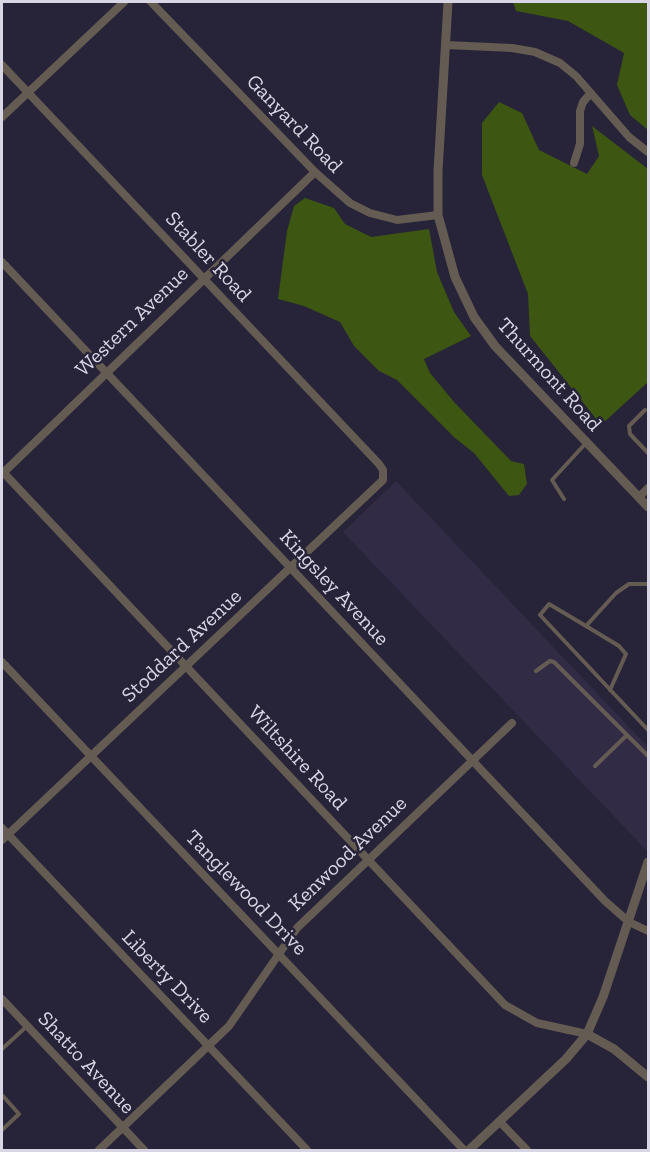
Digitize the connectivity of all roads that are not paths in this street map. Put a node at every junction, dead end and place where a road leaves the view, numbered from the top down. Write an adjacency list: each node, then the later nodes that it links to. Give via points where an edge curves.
1 (124, 2): 6 (street)
2 (151, 2): 11 (street, Ganyard Road)
3 (448, 2): 4 (street, Thurmont Road)
4 (446, 45): 7 (street, via 535,52 560,63); 12 (street, Thurmont Road)
5 (2, 65): 6 (street, Stabler Road)
6 (28, 92): 8 (street); 14 (street, Stabler Road)
7 (591, 93): 9 (street, via 629,137); 10 (street, via 580,111 580,144)
8 (2, 117)
9 (648, 152)
10 (574, 163)
11 (315, 172): 12 (street, Ganyard Road, via 350,203 370,213 398,220); 14 (street, Western Avenue)
12 (438, 215): 17 (street, Thurmont Road, via 455,277 482,329 508,362)
13 (2, 262): 15 (street, Kingsley Avenue)
14 (202, 279): 15 (street, Western Avenue); 20 (street, Stabler Road, via 379,464)
15 (106, 372): 19 (street, Western Avenue); 25 (street, Kingsley Avenue)
16 (645, 410): 18 (lane, via 629,426 630,434)
17 (587, 443): 22 (street, Thurmont Road); 23 (lane, via 552,480)
18 (648, 453)
19 (2, 473): 29 (street, Wiltshire Road)
20 (383, 476): 25 (street, Stoddard Avenue, via 379,485)
21 (648, 488): 22 (street)
22 (639, 497): 24 (street, Thurmont Road)
23 (564, 499)
24 (648, 507)
25 (291, 568): 29 (street, Stoddard Avenue); 37 (street, Kingsley Avenue)
26 (648, 584): 27 (lane, via 629,584 616,592)
27 (586, 626): 31 (lane, via 626,654); 31 (lane, via 549,604 540,615)
28 (2, 662): 35 (street, Tanglewood Drive)
29 (185, 666): 35 (street, Stoddard Avenue); 40 (street, Wiltshire Road)
30 (536, 671): 34 (lane, via 554,662)
31 (610, 690): 33 (lane)
32 (512, 723): 37 (street, Kenwood Avenue)
33 (648, 730)
34 (627, 735): 36 (lane); 38 (lane)
35 (90, 755): 39 (street, Stoddard Avenue); 44 (street, Tanglewood Drive)
36 (648, 756)
37 (472, 761): 40 (street, Kenwood Avenue); 42 (street, Kingsley Avenue)
38 (595, 766)
39 (3, 834): 48 (street, Liberty Drive)
40 (368, 859): 44 (street, Kenwood Avenue, via 297,928); 47 (street, Wiltshire Road, via 505,1005 537,1023)
41 (648, 862): 42 (street)
42 (628, 922): 43 (street, Kingsley Avenue); 47 (street)
43 (648, 931)
44 (278, 953): 48 (street, Kenwood Avenue, via 242,1011); 58 (street, Tanglewood Drive)
45 (2, 999): 46 (street, Shatto Avenue)
46 (27, 1026): 49 (lane); 53 (street, Shatto Avenue)
47 (587, 1034): 50 (street, via 614,1049); 52 (street)
48 (208, 1046): 53 (street, Kenwood Avenue); 57 (street, Liberty Drive)
49 (2, 1049)
50 (648, 1077)
51 (2, 1095): 54 (lane, via 19,1113)
52 (500, 1122): 59 (street); 60 (street)
53 (122, 1127): 55 (street, Kenwood Avenue); 56 (street, Shatto Avenue)
54 (2, 1130)
55 (99, 1150)
56 (144, 1150)
57 (307, 1150)
58 (464, 1150)
59 (469, 1150)
60 (527, 1150)

